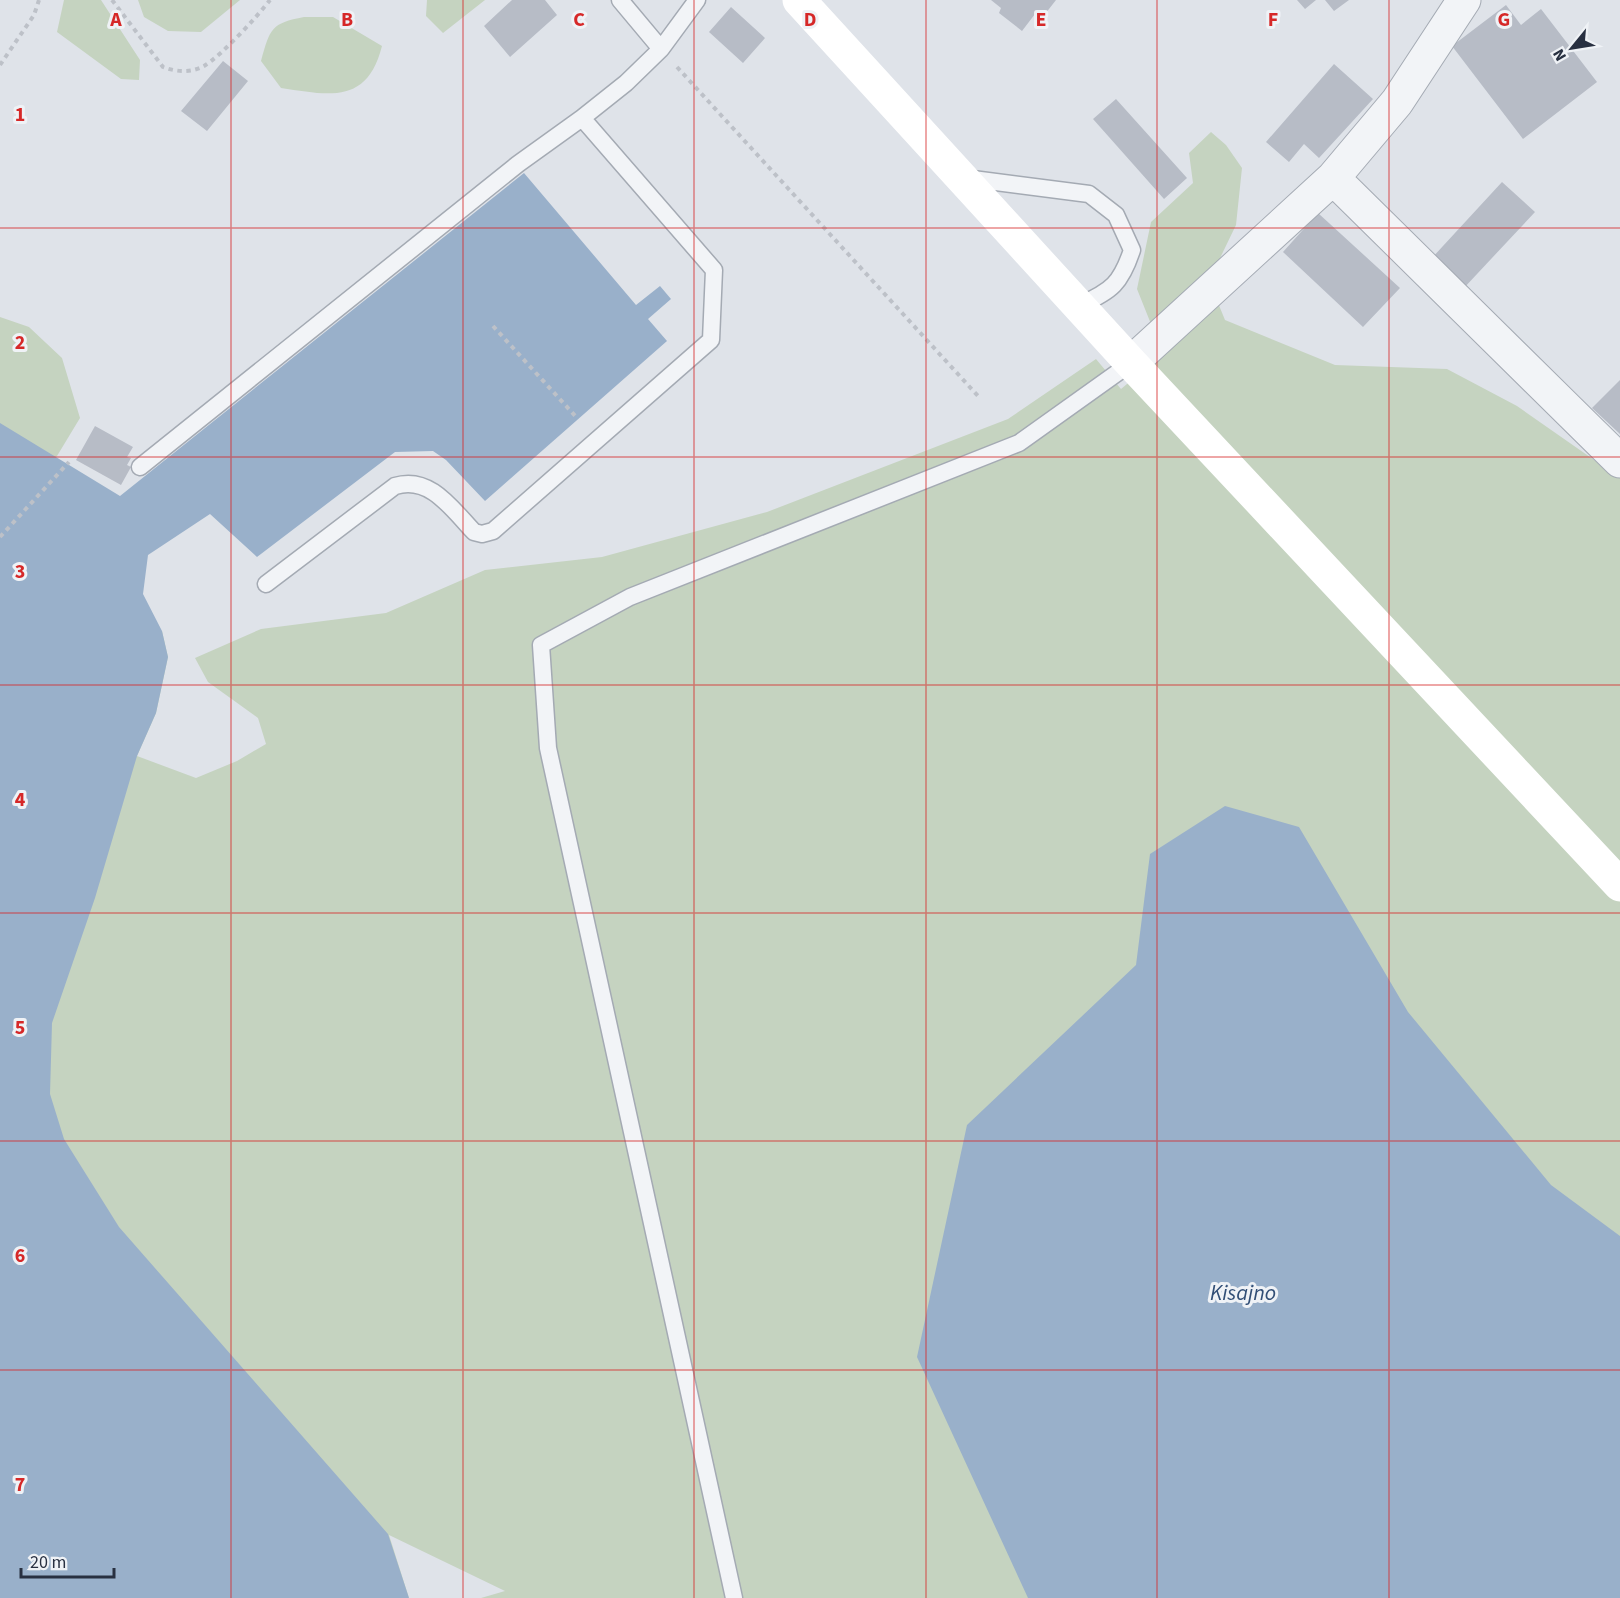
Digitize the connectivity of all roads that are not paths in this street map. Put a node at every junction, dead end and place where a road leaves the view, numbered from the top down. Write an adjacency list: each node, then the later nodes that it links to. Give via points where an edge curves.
1 (620, 0): 5 (lane)
2 (697, 0): 5 (lane)
3 (799, 0): 7 (main road)
4 (1464, 0): 8 (street, via 1397,102)
5 (661, 49): 6 (lane)
6 (582, 118): 12 (lane, via 518,164); 13 (lane, via 714,270 711,340 493,531 474,532 431,488 404,483)
7 (963, 177): 9 (main road); 9 (lane, via 1089,194 1116,215 1132,250 1124,275 1102,296)
8 (1333, 178): 10 (street); 11 (street)
9 (1080, 305): 10 (main road)
10 (1131, 363): 14 (main road); 15 (lane, via 1019,442 630,597 542,645 548,748)
11 (1620, 461)
12 (140, 467)
13 (266, 584)
14 (1620, 885)
15 (734, 1598)

